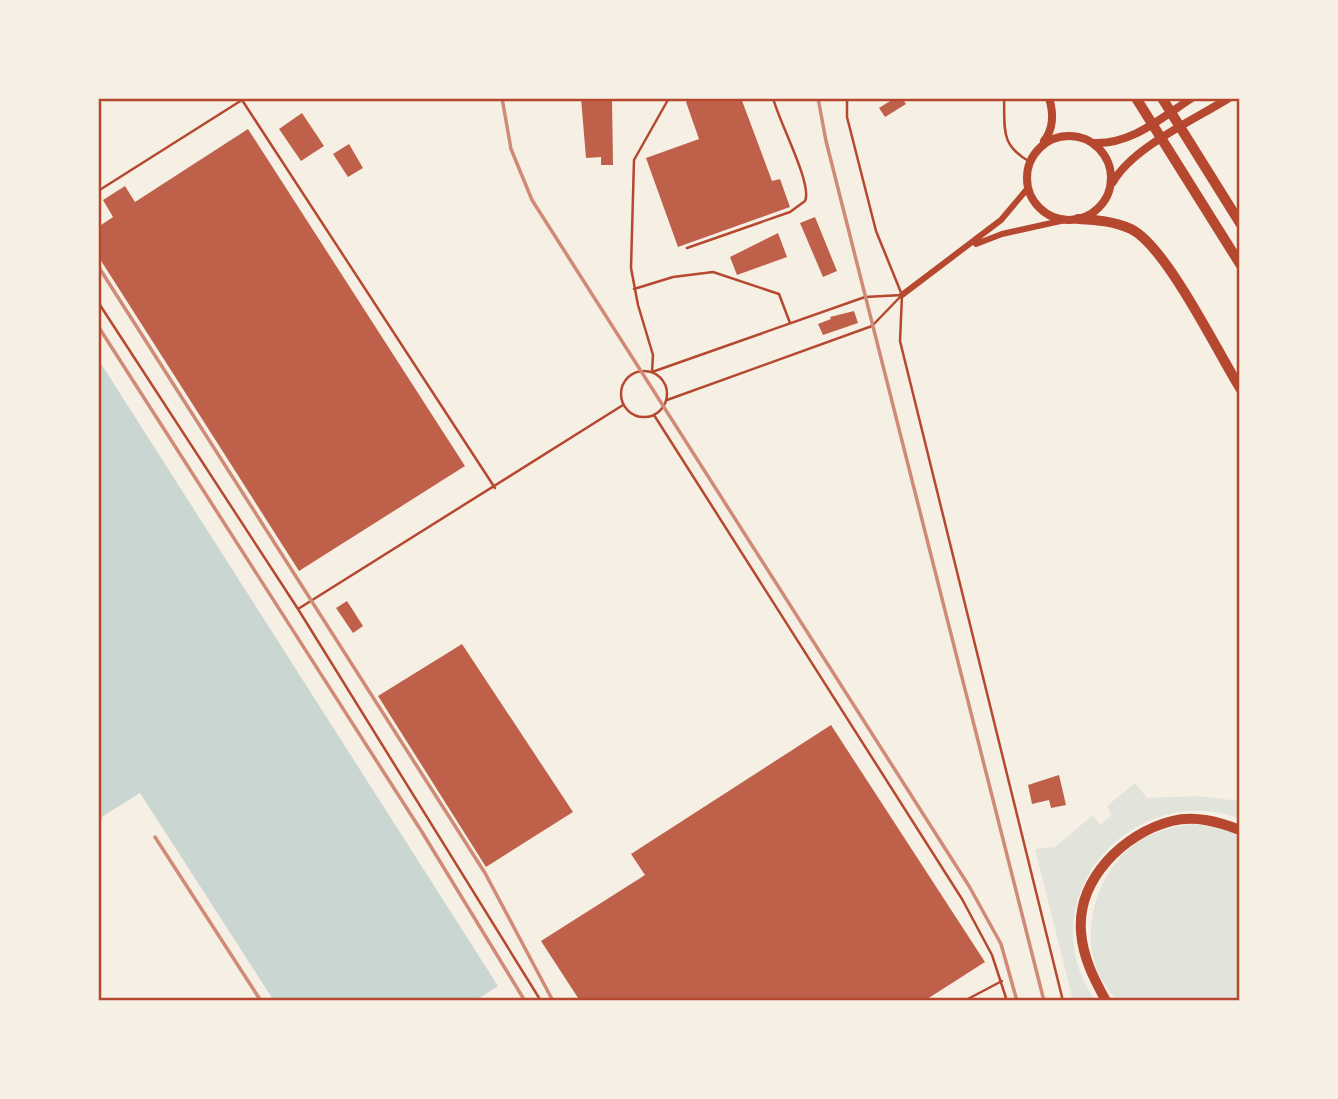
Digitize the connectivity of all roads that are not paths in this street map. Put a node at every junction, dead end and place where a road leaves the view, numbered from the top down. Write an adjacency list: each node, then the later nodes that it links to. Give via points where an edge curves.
1 (669, 98): 23 (lane, via 634,160)
2 (773, 98): 21 (lane, via 794,159 803,170 808,188 805,201 790,212)
3 (846, 98): 24 (lane, via 876,231)
4 (1004, 98): 13 (lane, via 1007,144)
5 (1049, 98): 12 (street, via 1051,132)
6 (1136, 98): 22 (highway)
7 (1192, 98): 11 (street, via 1126,140)
8 (1229, 98): 14 (street, via 1135,156)
9 (241, 99): 16 (lane); 32 (lane)
10 (1163, 100): 19 (highway)
11 (1093, 143): 12 (street, via 1061,136); 14 (street, via 1108,161)
12 (1038, 149): 13 (street)
13 (1030, 162): 15 (street)
14 (1111, 184): 17 (street, via 1100,207)
15 (1028, 188): 18 (street, via 1042,210); 20 (street, via 1001,220)
16 (98, 191)
17 (1078, 219): 18 (street); 28 (highway, via 1110,221 1132,229 1150,243)
18 (1065, 220): 20 (street)
19 (1240, 223)
20 (970, 246): 24 (street)
21 (687, 248)
22 (1240, 264)
23 (634, 289): 26 (lane, via 673,277 713,272 779,294); 27 (lane, via 653,355)
24 (902, 295): 26 (lane, via 865,297); 29 (lane, via 873,326); 39 (lane, via 901,341)
25 (98, 302): 33 (lane)
26 (790, 323): 27 (lane)
27 (652, 372): 29 (lane, via 666,387); 30 (lane, via 640,371 627,378 621,390)
28 (1240, 388)
29 (667, 400): 31 (lane)
30 (623, 405): 31 (lane, via 640,417); 32 (lane)
31 (654, 415): 35 (lane, via 962,899)
32 (495, 488): 33 (lane)
33 (298, 609): 36 (lane)
34 (1240, 830): 40 (highway, via 1213,820 1174,820 1137,834 1108,859 1089,888 1080,930 1088,969)
35 (1002, 981): 37 (lane); 38 (lane)
36 (541, 1001)
37 (964, 1001)
38 (1007, 1001)
39 (1063, 1001)
40 (1107, 1001)

